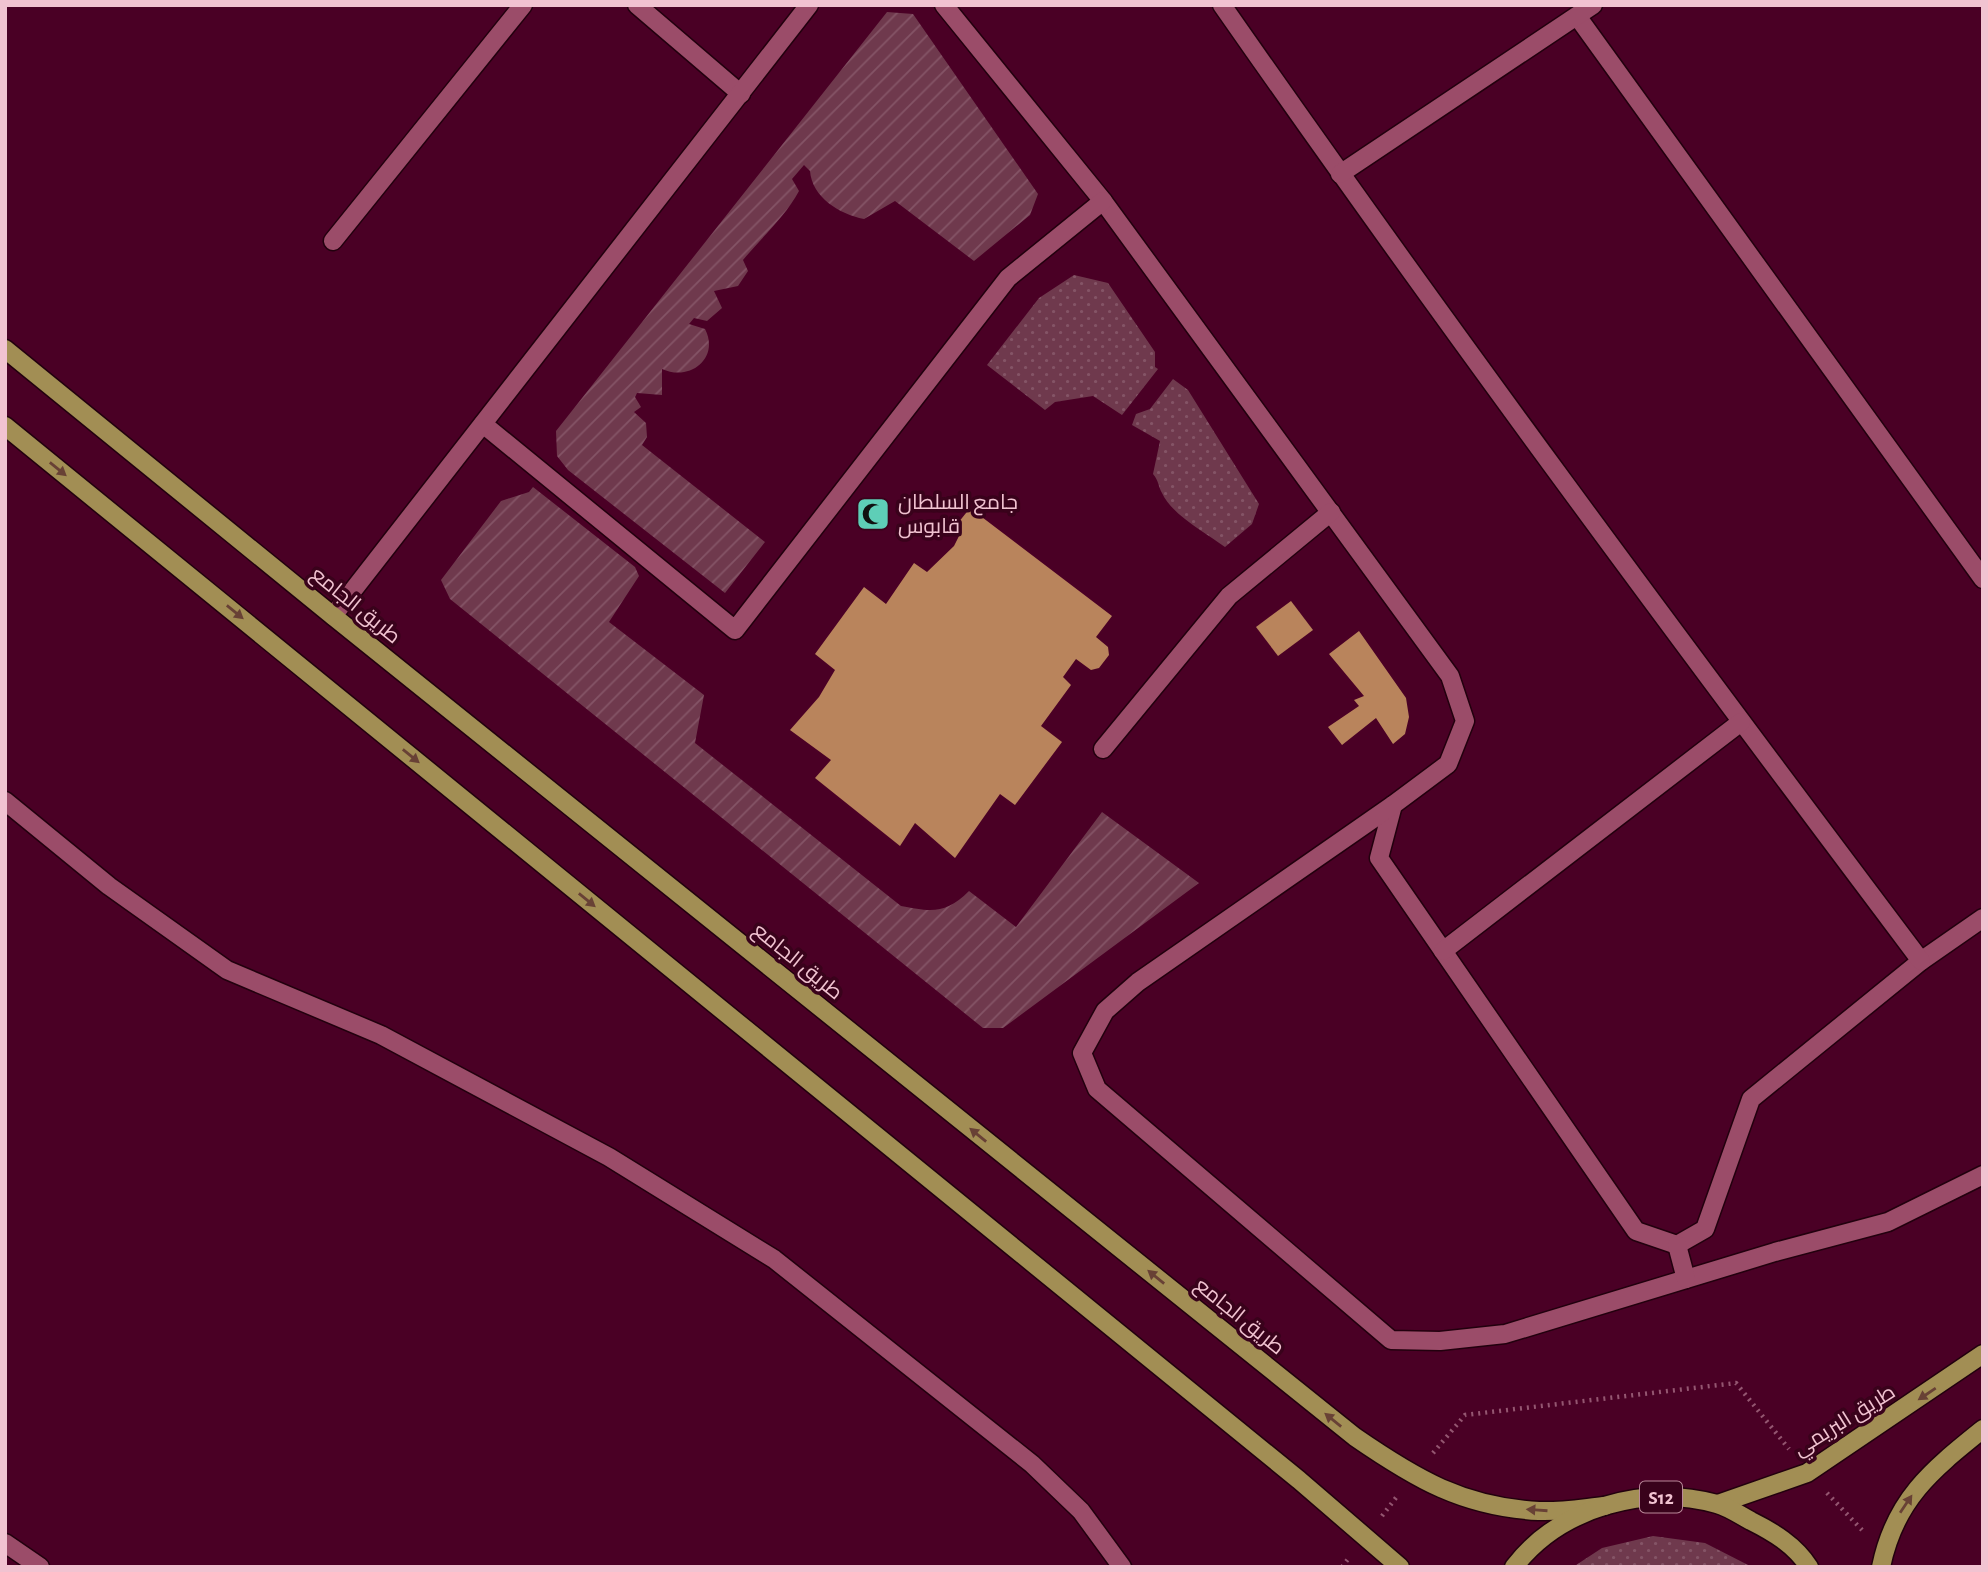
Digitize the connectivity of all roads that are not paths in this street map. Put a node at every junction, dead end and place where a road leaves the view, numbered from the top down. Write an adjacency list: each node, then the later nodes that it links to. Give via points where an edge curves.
1 (523, 5): 11 (street)
2 (636, 5): 8 (street)
3 (809, 5): 8 (street)
4 (944, 5): 10 (street)
5 (1222, 5): 9 (street)
6 (1593, 5): 7 (street)
7 (1577, 16): 9 (street); 16 (street)
8 (741, 94): 13 (street)
9 (1340, 174): 18 (street)
10 (1103, 201): 13 (street, via 1007,278 735,630); 15 (street)
11 (333, 241)
12 (5, 349): 17 (main road, طريق الجامع)
13 (483, 424): 17 (street)
14 (5, 426): 36 (main road, one-way to 36, via 1367,1535)
15 (1331, 512): 19 (street, via 1229,596); 21 (street, via 1450,676 1465,721 1448,764)
16 (1983, 579)
17 (333, 616): 31 (main road, طريق الجامع, one-way to 17, via 1541,1511 1471,1501 1413,1477 1355,1437)
18 (1741, 722): 23 (street); 24 (street)
19 (1103, 749)
20 (5, 801): 35 (street, via 109,886 227,970 381,1035 609,1157 774,1259 1032,1464 1081,1511)
21 (1393, 805): 23 (street, via 1379,859); 27 (street, via 1138,982 1105,1011 1082,1054 1097,1089 1391,1340 1440,1341 1505,1334)
22 (1983, 918): 24 (street)
23 (1443, 951): 26 (street, via 1636,1231)
24 (1922, 961): 26 (street, via 1751,1099 1705,1229)
25 (1983, 1175): 27 (street, via 1888,1222)
26 (1677, 1245): 27 (street)
27 (1686, 1279)
28 (1983, 1354): 30 (main road, طريق البريمي / S12, one-way to 30, via 1807,1473)
29 (1983, 1429): 33 (main road, one-way to 29, via 1900,1511 1927,1474)
30 (1718, 1504): 31 (main road, S12, via 1651,1495); 38 (main road, S12, via 1776,1534)
31 (1605, 1506): 37 (main road, S12, via 1586,1510 1529,1547)
32 (5, 1543): 34 (street)
33 (1882, 1560)
34 (40, 1567)
35 (1122, 1567)
36 (1400, 1567)
37 (1514, 1567)
38 (1809, 1567)

